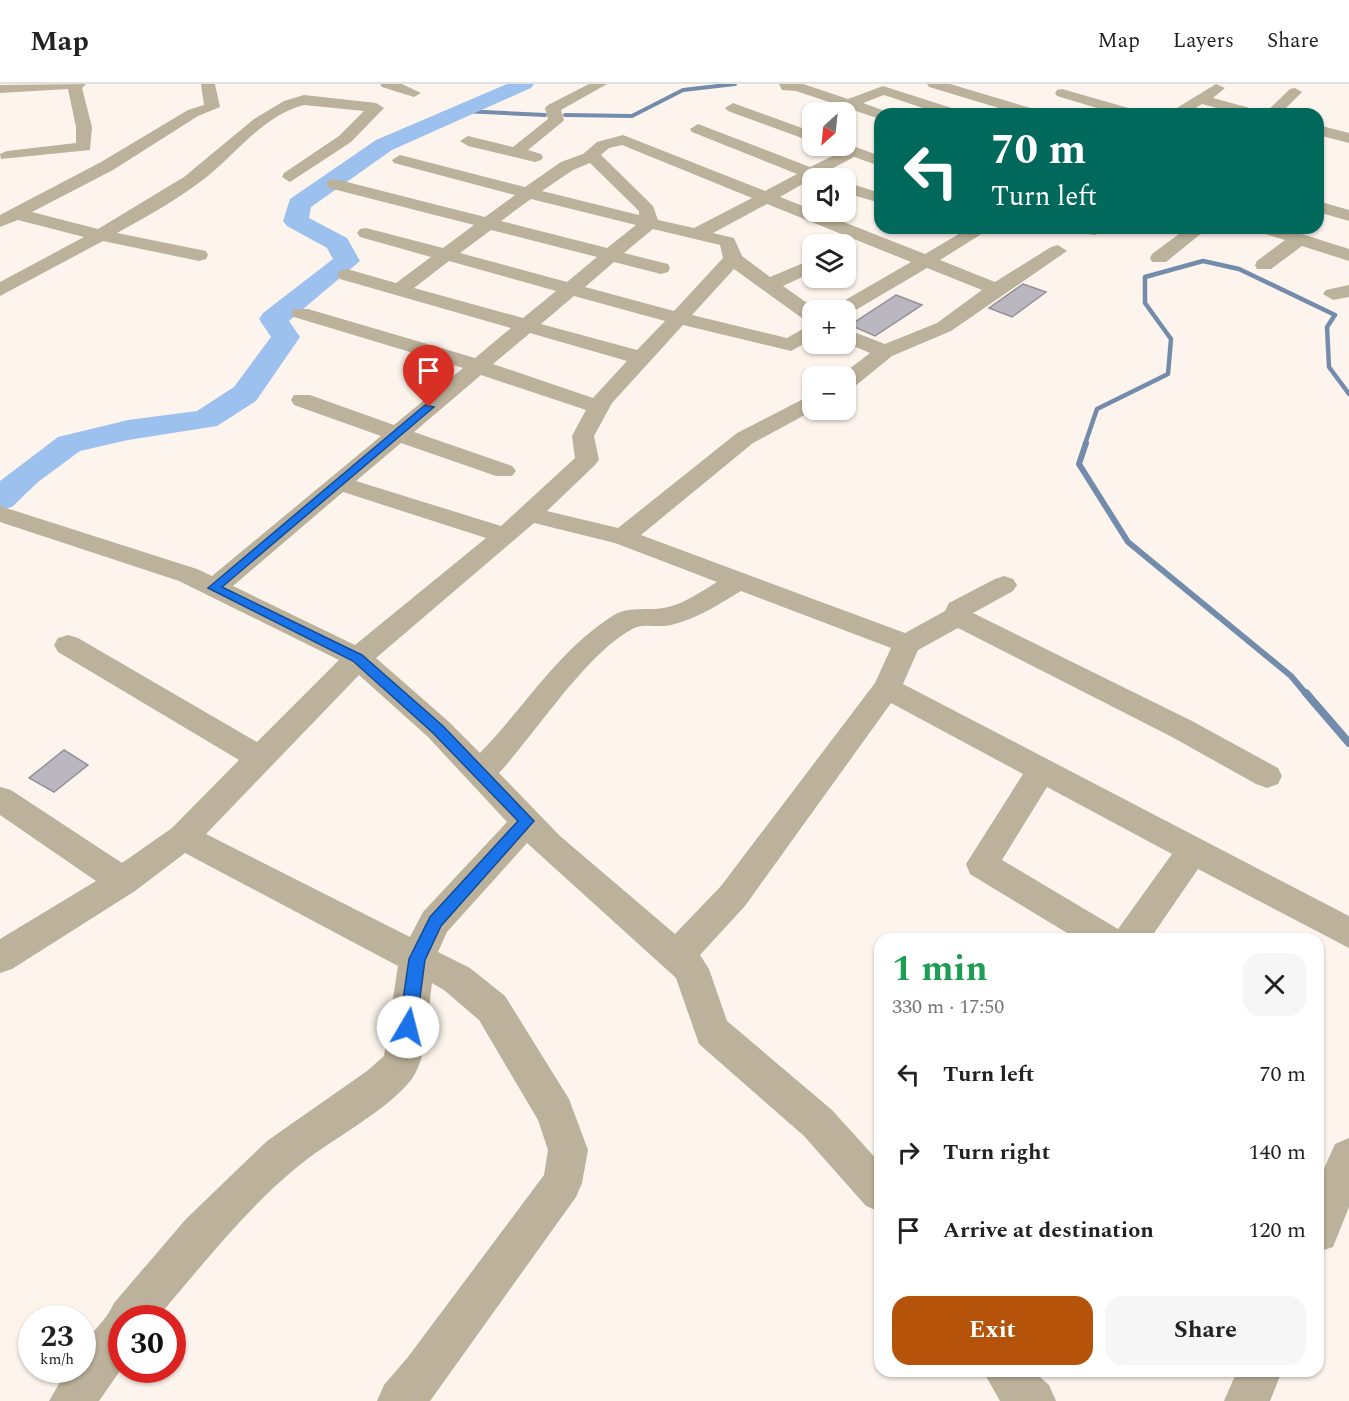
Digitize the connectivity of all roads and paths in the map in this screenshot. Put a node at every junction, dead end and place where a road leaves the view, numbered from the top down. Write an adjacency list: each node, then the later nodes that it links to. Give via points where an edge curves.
1 (67, 84): 2 (street); 10 (street); 40 (street, via 84,127 84,147)
2 (79, 84)
3 (208, 84): 26 (street, via 212,107)
4 (387, 84): 12 (street)
5 (600, 84): 38 (street, via 553,108 556,120)
6 (786, 84): 15 (street)
7 (934, 84): 20 (street)
8 (1079, 84): 13 (street)
9 (1224, 85): 14 (street)
10 (0, 89)
11 (1295, 92): 25 (street)
12 (414, 93)
13 (1062, 93): 21 (street); 22 (street)
14 (1201, 99): 23 (street); 24 (street)
15 (842, 102)
16 (853, 102): 19 (street, via 883,90)
17 (856, 106): 27 (street)
18 (733, 108): 33 (street)
19 (938, 108)
20 (1011, 108)
21 (1036, 108)
22 (1113, 108)
23 (1185, 108)
24 (1234, 108)
25 (1278, 108)
26 (206, 109): 28 (street); 57 (street)
27 (874, 112)
28 (223, 116)
29 (243, 118): 30 (street)
30 (263, 121): 48 (street, via 304,99 376,108 345,139); 68 (street, via 191,180)
31 (698, 129): 47 (street)
32 (1324, 132): 34 (street)
33 (802, 133)
34 (1349, 138)
35 (468, 141): 38 (street)
36 (870, 143): 37 (street)
37 (856, 146)
38 (516, 152): 45 (street)
39 (856, 152): 43 (street)
40 (7, 156)
41 (837, 156): 46 (street)
42 (590, 157): 45 (street); 55 (street, via 603,145 623,140); 61 (street, via 598,160 648,210)
43 (874, 159)
44 (400, 160): 52 (street)
45 (567, 166): 52 (street)
46 (825, 168)
47 (802, 170)
48 (290, 177)
49 (802, 182): 55 (street)
50 (335, 184): 60 (street)
51 (856, 190): 54 (street)
52 (528, 193): 60 (street); 61 (street)
53 (1349, 194): 56 (street)
54 (874, 196)
55 (765, 198): 64 (street); 69 (street)
56 (1324, 208): 58 (street)
57 (17, 214): 59 (street); 68 (street)
58 (1349, 216)
59 (0, 222)
60 (487, 222): 73 (street); 74 (street)
61 (650, 222): 64 (street); 74 (street)
62 (874, 231): 69 (street)
63 (366, 232): 73 (street)
64 (697, 234): 78 (street, via 728,242)
65 (972, 234): 79 (street)
66 (1191, 234): 77 (street)
67 (1284, 234): 70 (street)
68 (98, 235): 75 (street); 87 (street)
69 (864, 237): 71 (street); 79 (street)
70 (1299, 239): 76 (street); 80 (street)
71 (856, 241)
72 (1058, 251): 86 (street)
73 (444, 254): 85 (street); 88 (street)
74 (611, 254): 81 (street); 85 (street)
75 (199, 255)
76 (1349, 255)
77 (1159, 258)
78 (733, 259): 84 (street); 92 (street)
79 (926, 261): 86 (street); 89 (street)
80 (1264, 266)
81 (661, 268)
82 (802, 270): 84 (street)
83 (347, 275): 88 (street)
84 (769, 285): 90 (street)
85 (572, 287): 92 (street); 93 (street)
86 (996, 289): 96 (street, via 944,327)
87 (0, 290)
88 (399, 290): 93 (street)
89 (856, 302)
90 (802, 309)
91 (301, 313): 98 (street)
92 (678, 318): 94 (street, via 791,345); 97 (street)
93 (525, 326): 97 (street); 98 (street)
94 (802, 337)
95 (856, 339): 96 (street)
96 (885, 352): 99 (street)
97 (641, 358): 101 (street)
98 (478, 366): 101 (street); 103 (street)
99 (856, 374)
100 (302, 400): 103 (street)
101 (599, 407): 106 (street, via 583,436 587,460)
102 (802, 407): 109 (street, via 745,438)
103 (397, 434): 104 (street); 105 (street)
104 (504, 471)
105 (338, 483): 108 (street); 112 (street)
106 (529, 514): 108 (street); 109 (street)
107 (9, 516): 112 (street, via 188,575)
108 (505, 536): 116 (street)
109 (623, 537): 110 (street)
110 (740, 581): 114 (street); 120 (street, via 671,616 627,619 594,647)
111 (1004, 585): 113 (street, via 959,609)
112 (214, 588): 116 (street)
113 (957, 616): 114 (street); 121 (street)
114 (907, 644): 117 (street)
115 (68, 645): 118 (street)
116 (358, 658): 118 (street); 120 (street, via 438,729)
117 (886, 688): 119 (street); 130 (street, via 733,896)
118 (259, 758): 124 (street)
119 (1042, 771): 125 (street); 127 (street, via 982,864)
120 (480, 773): 123 (street)
121 (1267, 776)
122 (0, 799): 126 (street)
123 (527, 821): 130 (street, via 549,845); 132 (street, via 435,921)
124 (183, 837): 126 (street); 132 (street)
125 (1193, 850): 128 (street); 129 (street)
126 (123, 881): 131 (street)
127 (1096, 933)
128 (1135, 933)
129 (1349, 933)
130 (677, 956): 134 (street, via 691,969 712,1032 818,1123)
131 (0, 958)
132 (417, 959): 136 (street, via 405,1050 399,1067 281,1155 201,1234); 140 (street, via 457,979 492,1008 555,1112 568,1150 562,1183)
133 (1349, 1158): 135 (street)
134 (874, 1185)
135 (1324, 1212)
136 (140, 1305)
137 (108, 1349): 139 (street)
138 (1257, 1377): 141 (street)
139 (72, 1401)
140 (400, 1401)
141 (1247, 1401)

